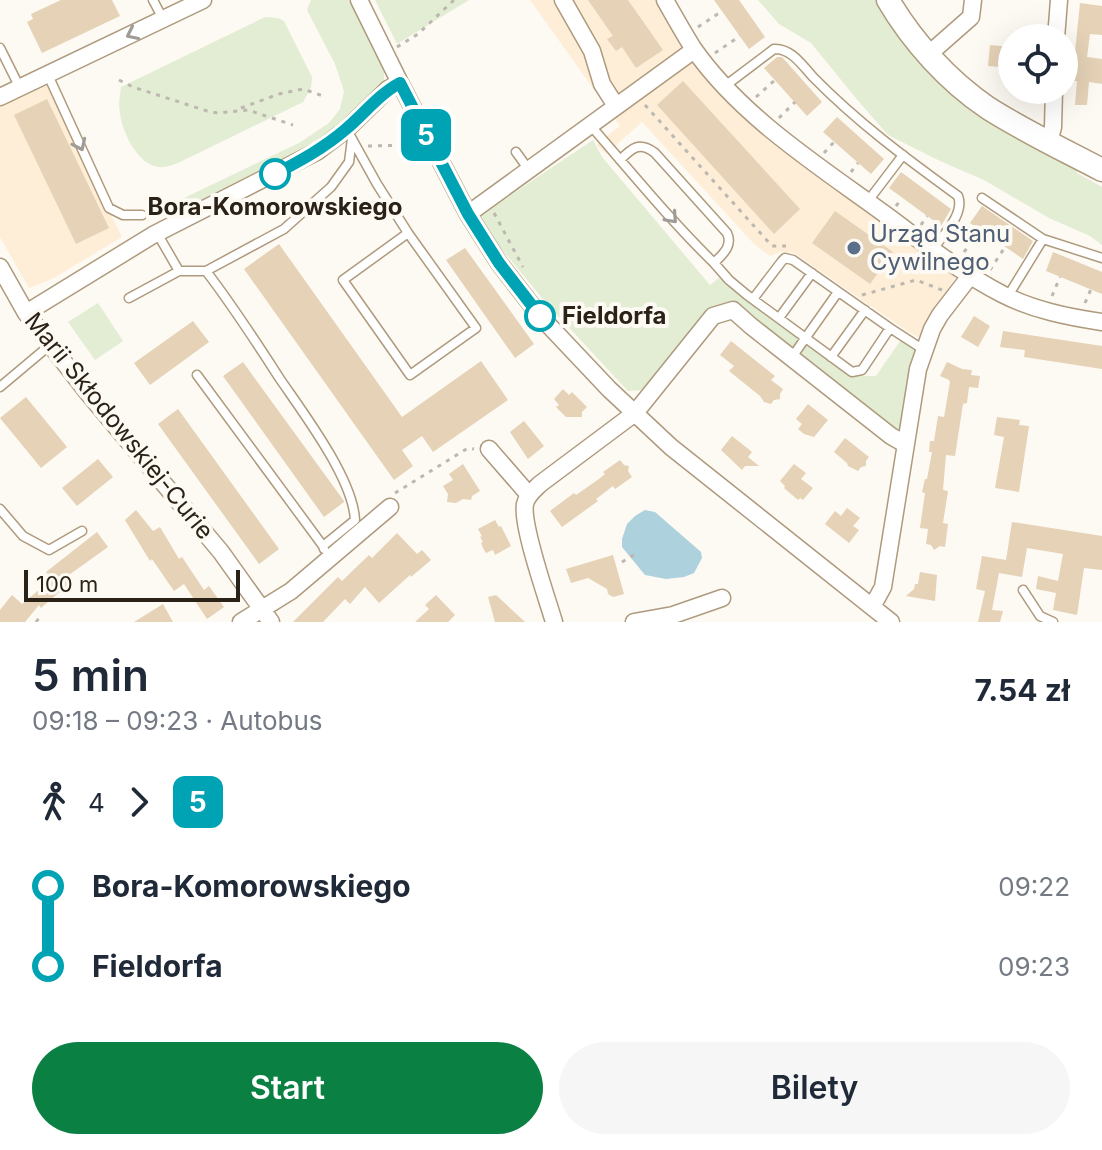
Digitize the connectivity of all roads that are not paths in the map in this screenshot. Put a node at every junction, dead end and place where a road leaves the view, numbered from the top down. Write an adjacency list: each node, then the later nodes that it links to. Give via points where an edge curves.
1 (153, 0): 9 (lane)
2 (203, 0): 9 (street)
3 (359, 0): 15 (street)
4 (563, 0): 20 (street)
5 (665, 0): 12 (street)
6 (888, 0): 13 (street)
7 (973, 0): 13 (street, via 971,17)
8 (1059, 0): 10 (street)
9 (163, 19): 14 (street, one-way to 14)
10 (1057, 24)
11 (0, 48): 17 (lane)
12 (694, 50): 16 (street); 20 (street)
13 (929, 54): 23 (street, via 986,106)
14 (48, 74): 17 (street); 32 (lane, one-way to 32, via 109,208)
15 (400, 83): 22 (street, via 388,89); 31 (street)
16 (725, 86): 25 (lane, via 774,49 788,51 835,99); 30 (street)
17 (20, 88): 18 (street)
18 (0, 97)
19 (1054, 104): 23 (street)
20 (616, 106): 21 (street)
21 (591, 126): 26 (lane); 28 (street)
22 (349, 134): 33 (street); 34 (lane); 41 (lane, via 349,162 331,187 284,229)
23 (1049, 143): 27 (street)
24 (516, 152): 28 (lane)
25 (903, 155): 30 (lane); 36 (lane, via 960,202)
26 (620, 160): 38 (lane, one-way to 38); 38 (lane, via 639,146 655,153 727,233 729,246)
27 (1102, 170)
28 (529, 171): 31 (street)
29 (982, 198): 35 (lane)
30 (867, 202): 36 (street)
31 (468, 214): 60 (street, via 540,316)
32 (142, 215)
33 (157, 233): 40 (lane); 49 (street)
34 (408, 233): 34 (lane, via 476,328 410,375 343,280)
35 (1043, 239): 37 (lane); 45 (lane)
36 (933, 249): 43 (street)
37 (1102, 258)
38 (714, 263): 47 (lane)
39 (0, 267): 49 (street, Marii Skłodowskiej-Curie)
40 (179, 271): 41 (lane); 46 (lane)
41 (206, 271): 67 (lane, via 316,432 355,505 355,520)
42 (812, 273): 44 (lane); 47 (lane, via 785,258); 50 (lane)
43 (978, 276): 45 (street); 55 (street, via 954,295)
44 (838, 292): 48 (lane); 53 (lane)
45 (1008, 297): 51 (street, via 1041,310)
46 (129, 298)
47 (753, 299): 50 (lane)
48 (865, 310): 52 (lane); 56 (lane)
49 (26, 313): 54 (street, Marii Skłodowskiej-Curie)
50 (779, 318): 53 (lane)
51 (1102, 322)
52 (890, 328): 55 (lane); 56 (lane, via 862,370 852,372)
53 (805, 337): 56 (lane); 57 (lane)
54 (50, 345): 59 (lane); 71 (street, Marii Skłodowskiej-Curie, via 221,552)
55 (924, 350): 61 (street)
56 (831, 357)
57 (791, 358): 60 (street, via 733,310 713,316); 61 (street)
58 (197, 375): 67 (lane)
59 (0, 387)
60 (635, 413): 63 (street); 70 (street)
61 (905, 444): 70 (street, via 883,587)
62 (489, 449): 63 (street)
63 (529, 495): 73 (street, via 524,513 528,534)
64 (388, 503): 67 (street)
65 (0, 509): 66 (lane, via 23,536 49,550)
66 (82, 531)
67 (324, 554): 71 (street)
68 (1023, 590): 76 (lane, via 1040,616)
69 (722, 598): 74 (street)
70 (872, 607): 75 (street)
71 (267, 616): 72 (street)
72 (241, 622)
73 (554, 622)
74 (634, 622)
75 (891, 622)
76 (1053, 622)

